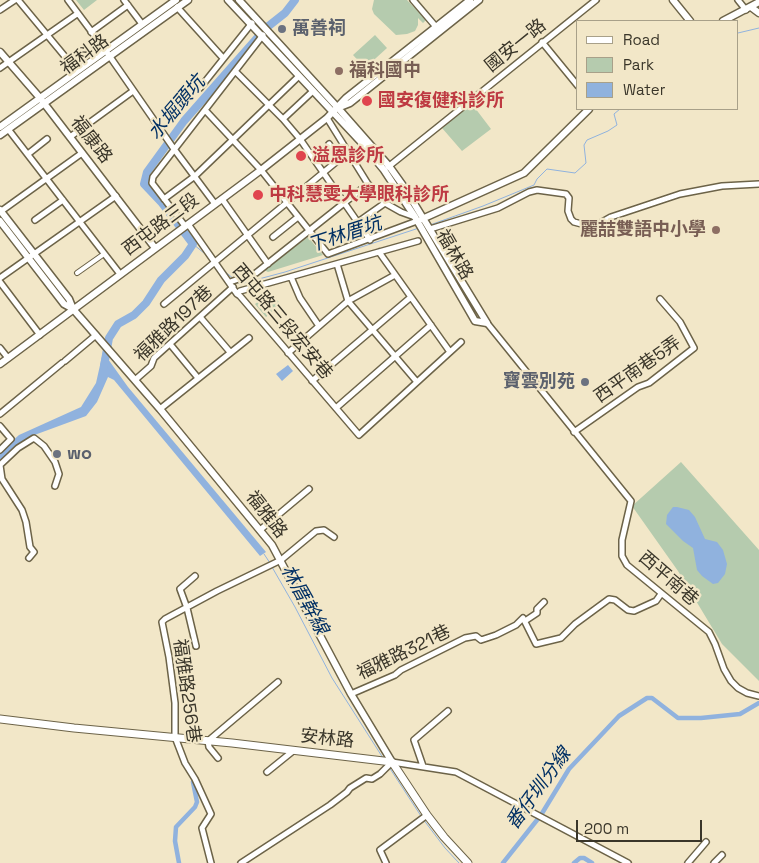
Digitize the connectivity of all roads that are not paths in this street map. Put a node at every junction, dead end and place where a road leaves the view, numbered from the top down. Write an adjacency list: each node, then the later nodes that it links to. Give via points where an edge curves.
1 (16, 0): 17 (street); 28 (street)
2 (68, 0): 19 (street)
3 (124, 0): 15 (street)
4 (188, 0): 13 (street, 福科路)
5 (228, 0): 24 (street, 福林路)
6 (239, 0): 20 (street, 福林路)
7 (413, 0): 25 (street)
8 (470, 0): 25 (street, 西屯路三段)
9 (479, 0): 25 (street, 西屯路三段)
10 (596, 0): 29 (street, 國安一路)
11 (673, 0): 21 (street)
12 (738, 0): 16 (street)
13 (175, 2): 23 (street, 福科路); 31 (street, 福科路); 32 (street)
14 (759, 2): 16 (street)
15 (128, 5): 23 (street); 26 (street)
16 (748, 8): 18 (street); 22 (street)
17 (0, 10)
18 (759, 13)
19 (77, 14): 26 (street); 28 (street)
20 (256, 18): 24 (street); 27 (street, 福林路)
21 (689, 20)
22 (725, 20)
23 (142, 24): 31 (street, 福科路)
24 (250, 25): 27 (street, 福林路); 32 (street)
25 (438, 29): 45 (street, 西屯路三段, via 346,98)
26 (91, 32): 31 (street)
27 (263, 32): 36 (street); 37 (street, 福林路); 45 (street, 福林路)
28 (48, 35): 33 (street); 35 (street)
29 (542, 42): 38 (street); 62 (street, 國安一路)
30 (0, 52): 33 (street, 福康路)
31 (108, 53): 35 (street, 福科路); 40 (street); 42 (street, 福科路)
32 (222, 58): 39 (street)
33 (8, 62): 34 (street); 42 (street, 福康路)
34 (0, 68)
35 (77, 71): 42 (street, 福科路)
36 (235, 71): 43 (street); 44 (street)
37 (299, 76): 41 (street, 福林路); 43 (street)
38 (576, 84)
39 (200, 88)
40 (133, 90): 52 (street); 57 (street)
41 (313, 91): 45 (street, 福林路); 49 (street)
42 (42, 101): 50 (street, 福科路); 52 (street, 福康路)
43 (268, 105): 49 (street); 54 (street)
44 (205, 110): 54 (street); 57 (street)
45 (336, 110): 48 (street, 西屯路三段); 62 (street, 福林路)
46 (588, 110): 83 (street, via 524,173)
47 (0, 118): 50 (street)
48 (327, 118): 55 (street, 西屯路三段); 59 (street)
49 (283, 120): 55 (street)
50 (4, 126): 51 (street, 福科路); 60 (street)
51 (0, 134)
52 (70, 137): 58 (street, 福康路)
53 (47, 139): 60 (street)
54 (232, 139): 63 (street); 65 (street)
55 (300, 139): 63 (street, 西屯路三段); 64 (street)
56 (329, 144): 61 (street)
57 (174, 149): 65 (street); 70 (street, 西屯路三段宏安巷, via 152,177 152,183)
58 (82, 153): 66 (street); 69 (street, 福康路)
59 (347, 153): 61 (street); 67 (street)
60 (28, 154): 66 (street)
61 (339, 159): 64 (street)
62 (387, 168): 83 (street, 福林路)
63 (261, 170): 71 (street, 西屯路三段); 73 (street)
64 (323, 173): 73 (street); 74 (street)
65 (195, 176): 70 (street); 76 (street)
66 (46, 179): 72 (street); 77 (street)
67 (368, 184): 74 (street); 75 (street)
68 (759, 184): 83 (street, via 722,186 680,194 595,226 571,219 566,194 537,190 498,208)
69 (116, 196): 81 (street); 90 (street, 福康路)
70 (164, 199): 84 (street, 西屯路三段宏安巷)
71 (222, 199): 76 (street, 西屯路三段); 86 (street)
72 (63, 200): 79 (street); 81 (street)
73 (286, 202): 78 (street); 86 (street)
74 (345, 203): 82 (street); 85 (street)
75 (385, 203): 82 (street); 83 (street)
76 (216, 204): 84 (street, 西屯路三段)
77 (1, 211): 93 (street, 福雅路)
78 (298, 217): 85 (street); 87 (street)
79 (35, 220)
80 (0, 221): 93 (street, 福雅路)
81 (80, 222): 92 (street); 93 (street)
82 (358, 222): 88 (street)
83 (423, 224): 88 (street); 110 (street, 福林路)
84 (183, 227): 90 (street, 西屯路三段); 94 (street, 西屯路三段宏安巷)
85 (309, 231): 88 (street, via 328,254); 95 (street)
86 (247, 234): 94 (street); 95 (street)
87 (273, 237)
88 (370, 240)
89 (418, 241): 91 (street)
90 (155, 248): 98 (street, 西屯路三段)
91 (379, 252): 96 (street); 99 (street)
92 (104, 254): 97 (street); 98 (street)
93 (32, 256): 101 (street); 108 (street, 福雅路, via 64,304)
94 (214, 262): 102 (street, 西屯路三段宏安巷); 107 (street)
95 (268, 264): 102 (street)
96 (338, 264): 100 (street); 106 (street)
97 (77, 273)
98 (120, 274): 108 (street, 西屯路三段)
99 (395, 275): 104 (street); 106 (street)
100 (291, 277): 103 (street); 112 (street, via 300,298)
101 (0, 280): 114 (street)
102 (231, 285): 103 (street, 西屯路三段宏安巷); 109 (street, 福雅路197巷)
103 (237, 294): 123 (street, 西屯路三段宏安巷)
104 (411, 297): 111 (street); 113 (street)
105 (660, 299): 135 (street, 西平南巷5弄, via 680,322 694,348 649,383 638,387)
106 (348, 302): 112 (street); 113 (street)
107 (164, 304)
108 (74, 309): 114 (street, 西屯路三段); 115 (street, 福雅路)
109 (200, 317): 118 (street, 福雅路197巷); 121 (street)
110 (487, 323): 120 (street, 福林路)
111 (431, 325): 122 (street); 124 (street)
112 (319, 326): 123 (street)
113 (372, 330): 124 (street); 129 (street)
114 (40, 335): 125 (street, 西屯路三段)
115 (96, 335): 128 (street, 福雅路); 133 (street)
116 (248, 338): 121 (street)
117 (461, 342): 122 (street)
118 (170, 344): 127 (street); 128 (street, 福雅路197巷)
119 (0, 348): 125 (street)
120 (507, 350): 135 (street, 西平南巷)
121 (230, 352): 127 (street)
122 (450, 352): 130 (street)
123 (288, 353): 129 (street, 西屯路三段宏安巷)
124 (395, 356): 130 (street); 131 (street)
125 (8, 358): 126 (street, 西屯路三段)
126 (0, 364)
127 (198, 378): 132 (street)
128 (135, 380): 132 (street, 福雅路)
129 (312, 381): 131 (street, 西屯路三段宏安巷)
130 (417, 382): 131 (street, 西屯路三段宏安巷, via 359,434)
131 (336, 408)
132 (160, 409): 142 (street, 福雅路)
133 (0, 414)
134 (0, 426): 137 (street, via 11,440)
135 (574, 432): 147 (street, 西平南巷, via 631,501 622,540 622,556)
136 (34, 438): 138 (street, via 40,438); 139 (street); 140 (street, via 55,462 59,474)
137 (0, 450)
138 (54, 458)
139 (0, 465): 144 (street, via 2,479 26,522 30,547 34,552)
140 (56, 486)
141 (310, 489): 142 (street)
142 (260, 530): 145 (street, 福雅路)
143 (334, 537): 145 (street, 福雅路256巷, via 324,530 316,531)
144 (28, 558)
145 (281, 560): 149 (street, 福雅路256巷); 153 (street, 福雅路)
146 (195, 576): 149 (street, via 180,589)
147 (662, 594): 150 (street, via 656,601 634,611 610,599 561,638 536,644); 154 (street, 西平南巷, via 709,632 731,681 747,693)
148 (544, 602): 150 (street, 福雅路321巷, via 537,613)
149 (187, 608): 151 (street); 157 (street, 福雅路256巷, via 162,622 169,657)
150 (525, 621): 153 (street, 福雅路321巷, via 523,618 489,638 465,638)
151 (196, 646)
152 (278, 682): 158 (street)
153 (351, 694): 161 (street, 福雅路)
154 (759, 696)
155 (448, 711): 162 (street, via 414,740)
156 (0, 719): 157 (main road, 安林路)
157 (175, 737): 158 (main road, 安林路); 167 (street, 福雅路256巷, via 211,814 202,828)
158 (208, 741): 159 (main road, 安林路); 160 (street)
159 (293, 751): 161 (main road, 安林路); 163 (street)
160 (218, 758)
161 (387, 763): 162 (street, 安林路); 164 (main road, 福雅路); 168 (street, via 372,779 366,778 350,788 330,805)
162 (423, 766): 171 (street, 安林路, via 456,772)
163 (267, 772)
164 (424, 817): 169 (street, via 380,850); 170 (main road, 福雅路)
165 (706, 842): 172 (street)
166 (722, 855): 173 (street)
167 (211, 863)
168 (241, 863)
169 (386, 863)
170 (468, 863)
171 (628, 863)
172 (688, 863)
173 (714, 863)

